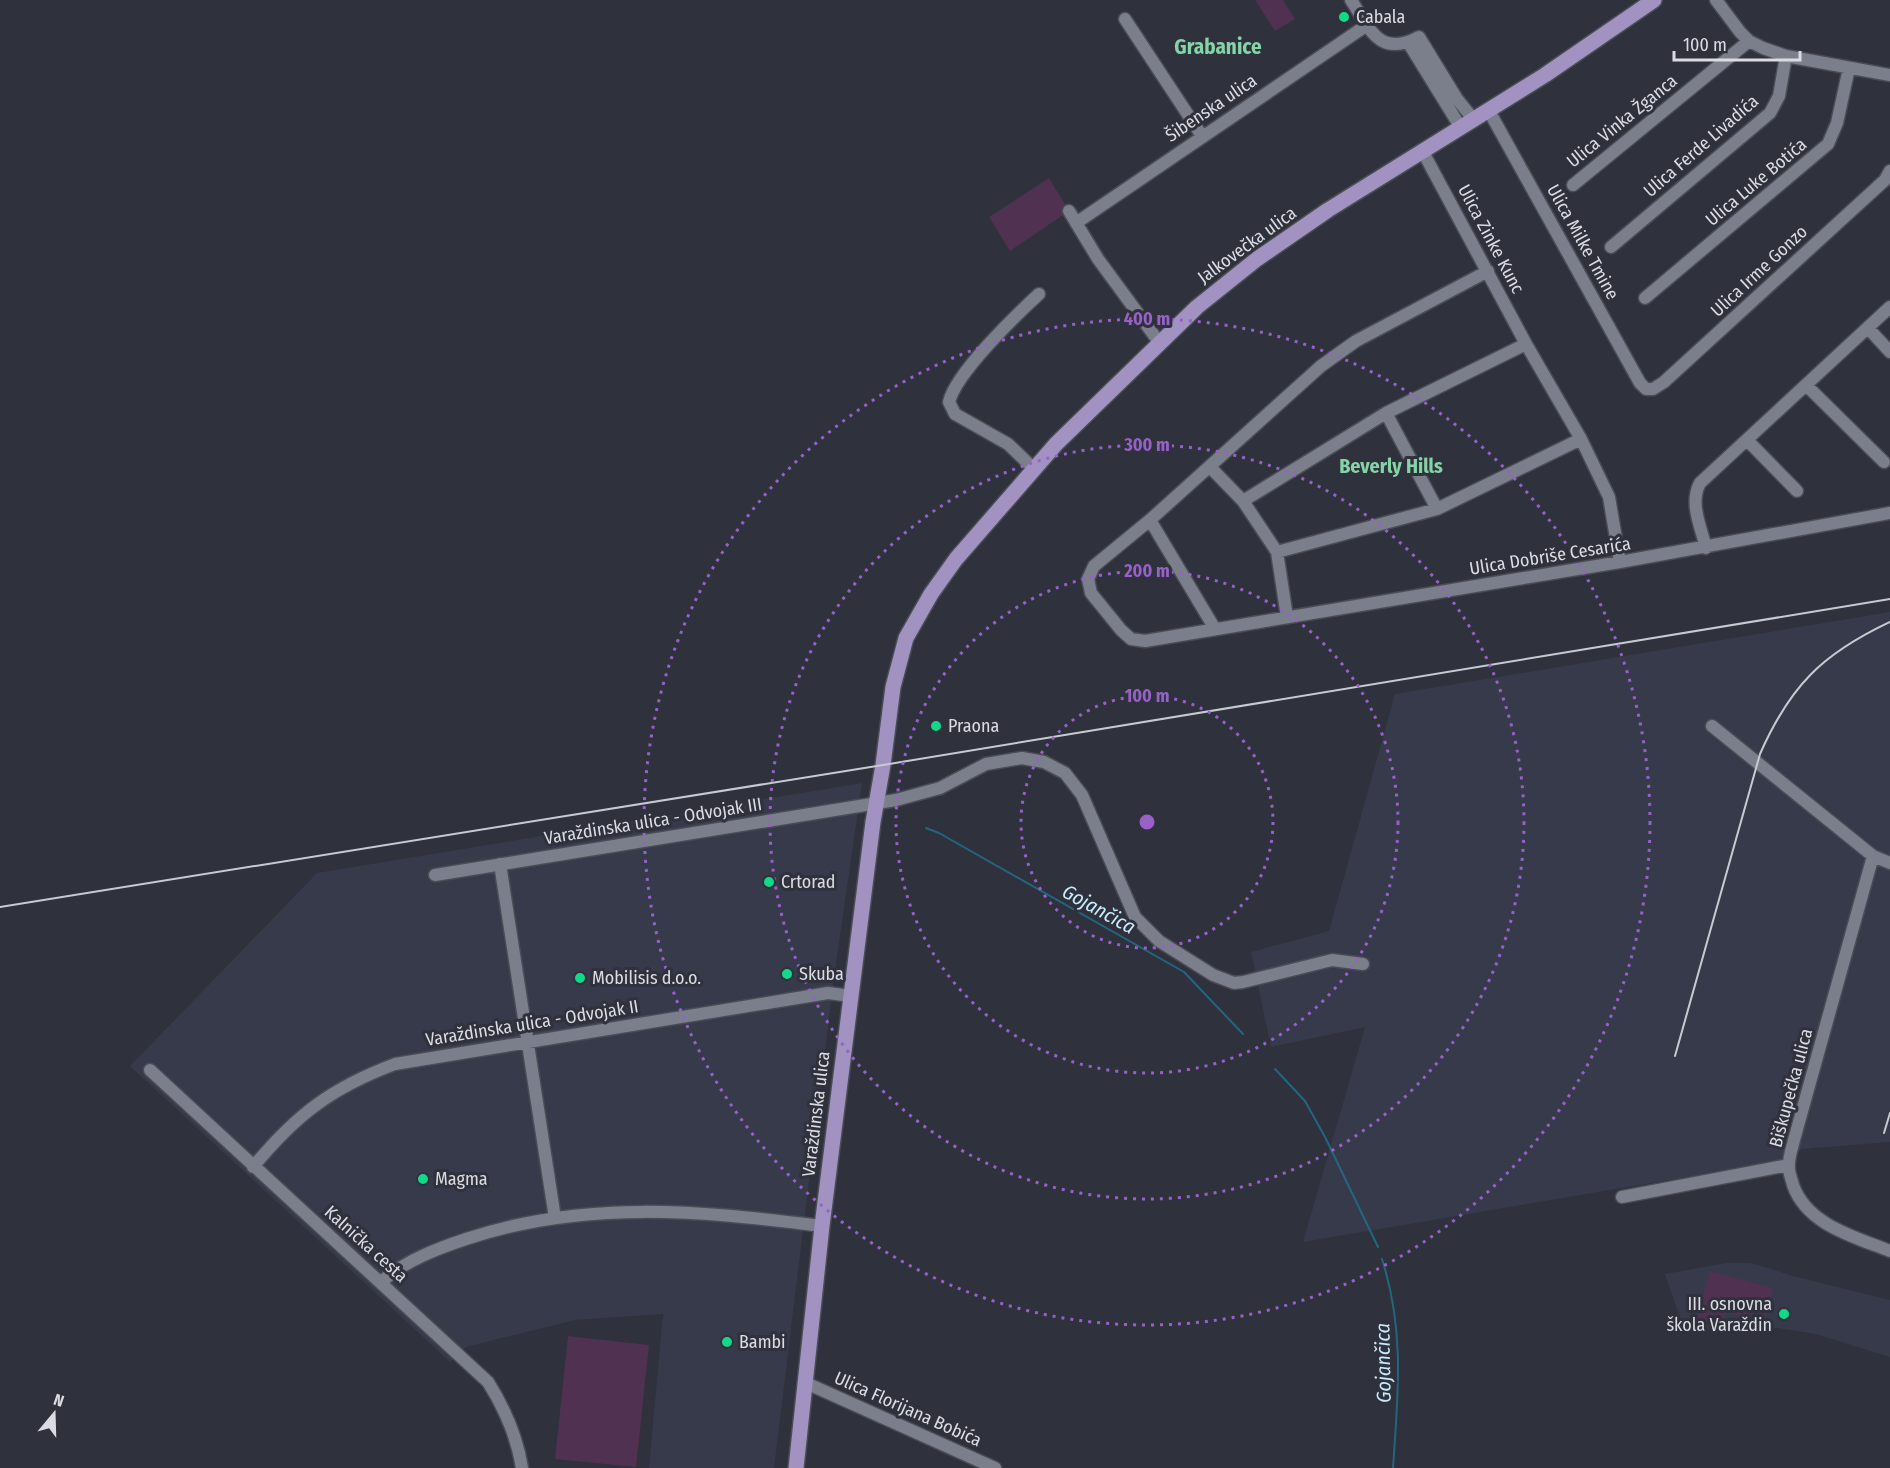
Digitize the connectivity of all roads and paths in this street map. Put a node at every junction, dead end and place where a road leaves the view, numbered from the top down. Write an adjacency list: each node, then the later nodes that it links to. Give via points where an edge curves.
1 (1351, 0): 6 (street)
2 (1712, 0): 4 (street)
3 (1652, 1): 11 (main road, Jalkovečka ulica)
4 (1719, 4): 7 (street)
5 (1125, 18): 13 (street)
6 (1367, 25): 12 (street, via 1382,42 1414,40 1457,99); 13 (street, Šibenska ulica)
7 (1749, 41): 8 (street); 16 (street, Ulica Vinka Žganca)
8 (1786, 56): 9 (street); 19 (street, Ulica Ferde Livadića, via 1779,96 1770,112)
9 (1849, 68): 10 (street); 22 (street, Ulica Luke Botića, via 1837,123 1828,144)
10 (1890, 75)
11 (1489, 111): 12 (main road, Jalkovečka ulica); 29 (street, Ulica Milke Tmine)
12 (1467, 124): 14 (main road, Jalkovečka ulica)
13 (1202, 136): 18 (street, Šibenska ulica)
14 (1423, 152): 20 (street, Ulica Zinke Kunc); 25 (main road, Jalkovečka ulica, via 1271,249 1215,291)
15 (1890, 171): 29 (street, Ulica Irme Gonzo, via 1885,180 1664,382)
16 (1573, 184)
17 (1069, 211): 18 (street)
18 (1076, 223): 25 (street)
19 (1611, 247)
20 (1488, 271): 26 (street, Ulica Zinke Kunc); 34 (street, Ulica Dobriše Cesarića, via 1356,341 1321,366)
21 (1038, 294): 35 (street, via 980,356 949,402 956,414 1008,444)
22 (1645, 298)
23 (1890, 307): 24 (street)
24 (1868, 328): 27 (street); 28 (street)
25 (1159, 342): 35 (main road, Jalkovečka ulica)
26 (1526, 344): 30 (street); 31 (street, Ulica Zinke Kunc)
27 (1890, 352)
28 (1806, 385): 32 (street); 33 (street)
29 (1646, 389)
30 (1386, 413): 37 (street); 38 (street)
31 (1581, 439): 38 (street); 43 (street, Ulica Zinke Kunc, via 1608,497)
32 (1747, 440): 36 (street); 41 (street, via 1695,491 1695,507)
33 (1884, 462)
34 (1210, 467): 37 (street); 40 (street, Ulica Dobriše Cesarića)
35 (1033, 468): 47 (main road, Jalkovečka ulica, via 956,559 906,638 892,687)
36 (1797, 491)
37 (1243, 501): 42 (street)
38 (1437, 508): 42 (street)
39 (1890, 513): 41 (street, Ulica Dobriše Cesarića)
40 (1150, 520): 45 (street); 45 (street, Ulica Dobriše Cesarića, via 1094,566 1088,579 1091,593 1131,639 1145,641)
41 (1706, 548): 43 (street, Ulica Dobriše Cesarića)
42 (1277, 552): 44 (street)
43 (1620, 562): 44 (street, Ulica Dobriše Cesarića)
44 (1287, 617): 45 (street, Ulica Dobriše Cesarića)
45 (1215, 628)
46 (1712, 726): 49 (street)
47 (883, 765): 48 (main road, Varaždinska ulica)
48 (876, 802): 51 (street, Varaždinska ulica - Odvojak III); 53 (street, Varaždinska ulica - Odvojak III, via 940,788 986,764 1022,758 1044,762 1065,773 1082,795 1135,917 1159,941 1189,960 1234,983 1332,960); 54 (main road, Varaždinska ulica)
49 (1873, 856): 50 (street); 57 (street, Biškupečka ulica)
50 (1890, 863)
51 (500, 864): 52 (street, Varaždinska ulica - Odvojak III); 55 (street)
52 (435, 875)
53 (1363, 964)
54 (851, 996): 55 (street, Varaždinska ulica - Odvojak II, via 828,993); 61 (main road, Varaždinska ulica)
55 (528, 1042): 58 (street, Varaždinska ulica - Odvojak II, via 394,1064 357,1079 312,1106); 60 (street)
56 (150, 1070): 58 (street, Kalnička cesta)
57 (1789, 1166): 59 (street, Biškupečka ulica); 62 (street, via 1804,1206 1818,1219)
58 (253, 1167): 63 (street, Kalnička cesta)
59 (1622, 1197)
60 (555, 1218): 61 (street, via 652,1211); 63 (street, via 443,1247 407,1263)
61 (822, 1226): 64 (main road, Varaždinska ulica)
62 (1890, 1251)
63 (381, 1281): 65 (street, Kalnička cesta, via 488,1382 507,1416)
64 (806, 1383): 66 (main road, Varaždinska ulica); 67 (street, Ulica Florijana Bobića)
65 (522, 1468)
66 (796, 1468)
67 (995, 1468)

